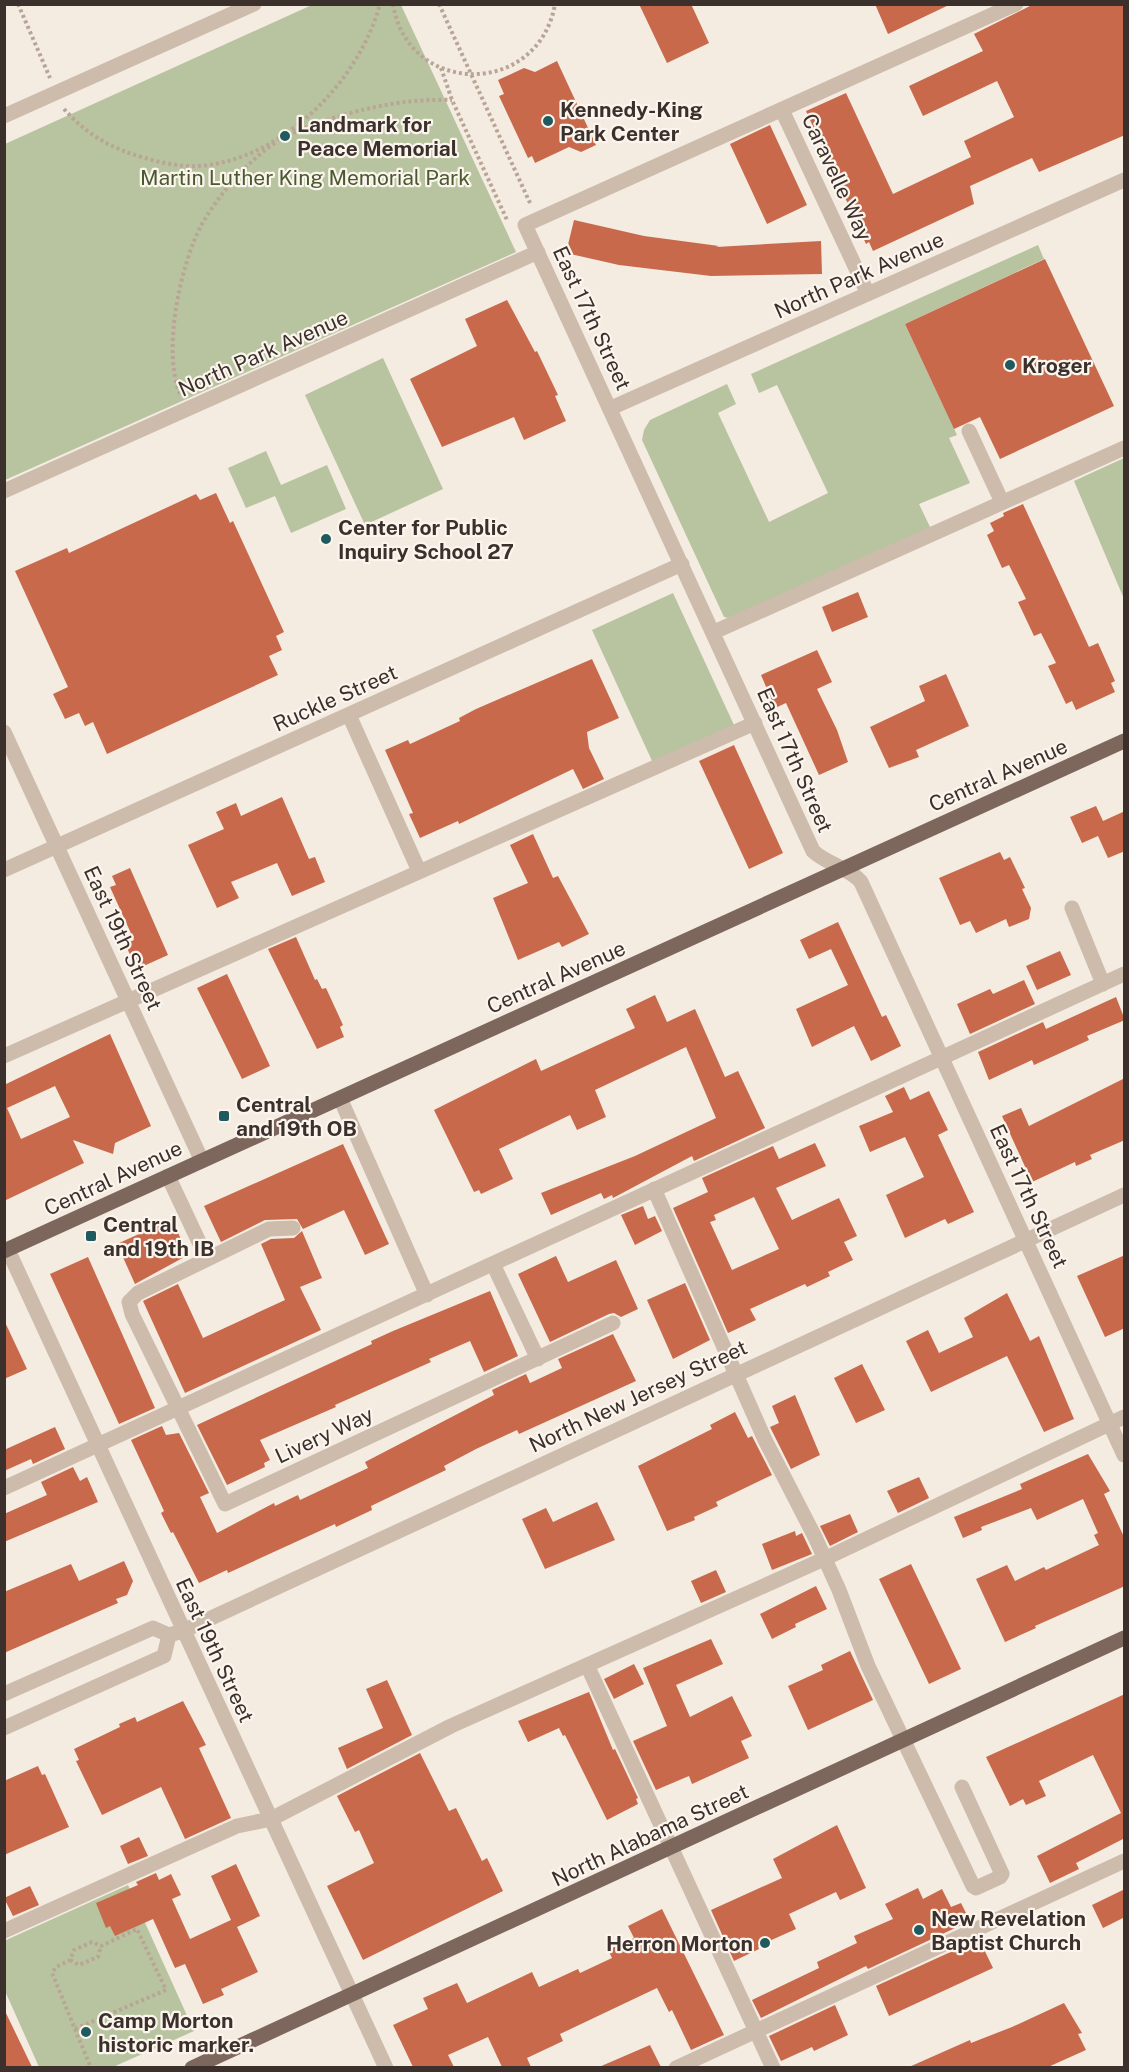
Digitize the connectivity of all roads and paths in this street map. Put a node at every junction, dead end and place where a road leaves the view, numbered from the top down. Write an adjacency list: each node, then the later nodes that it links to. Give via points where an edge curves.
1 (18, 4): 10 (path)
2 (254, 4): 10 (street)
3 (380, 4): 14 (path, via 366,42 346,74 310,117)
4 (393, 4): 8 (path, via 402,34 414,50)
5 (439, 4): 9 (path)
6 (555, 4): 9 (path, via 544,37 530,53 503,70)
7 (1016, 4): 12 (street)
8 (441, 68): 9 (path); 11 (path)
9 (471, 75): 16 (path, via 533,209)
10 (56, 93): 13 (street); 14 (path, via 79,126 98,140 166,164 199,166 223,161)
11 (452, 100): 14 (path, via 425,99 372,107); 16 (path, via 507,220)
12 (782, 110): 16 (street); 18 (street, Caravelle Way)
13 (4, 117)
14 (285, 136): 20 (path, via 262,151 231,184 202,225 185,270 173,333 174,380)
15 (1125, 180): 18 (street, North Park Avenue)
16 (525, 225): 17 (street, East 17th Street)
17 (538, 252): 19 (street, East 17th Street); 20 (street, North Park Avenue)
18 (868, 294): 19 (street, North Park Avenue)
19 (611, 408): 25 (street, East 17th Street)
20 (187, 410): 23 (street, North Park Avenue)
21 (969, 431): 24 (street)
22 (1125, 448): 24 (street)
23 (4, 491)
24 (1002, 502): 26 (street)
25 (682, 564): 26 (street, East 17th Street); 27 (street, Ruckle Street)
26 (714, 632): 28 (street, East 17th Street)
27 (350, 715): 31 (street, Ruckle Street); 34 (street)
28 (755, 723): 33 (street, East 17th Street, via 813,851); 34 (street)
29 (4, 732): 31 (street, East 19th Street)
30 (1125, 741): 33 (main road, Central Avenue)
31 (58, 846): 32 (street, Ruckle Street); 38 (street, East 19th Street)
32 (4, 870)
33 (841, 870): 40 (street, East 17th Street, via 861,882); 41 (main road, Central Avenue)
34 (419, 871): 38 (street)
35 (1072, 908): 37 (street)
36 (1125, 974): 37 (street)
37 (1103, 984): 40 (street)
38 (128, 999): 39 (street); 42 (street, East 19th Street)
39 (4, 1056)
40 (942, 1057): 44 (street); 47 (street, East 17th Street)
41 (340, 1098): 42 (main road, Central Avenue); 51 (street)
42 (202, 1161): 43 (main road, Central Avenue)
43 (168, 1176): 48 (main road, Central Avenue); 49 (street)
44 (654, 1189): 50 (street); 54 (street)
45 (1125, 1195): 47 (street, North New Jersey Street)
46 (293, 1228): 49 (street, via 269,1229)
47 (1026, 1240): 54 (street, North New Jersey Street); 56 (street, East 17th Street)
48 (6, 1251): 57 (street, East 19th Street)
49 (207, 1259): 55 (street, via 138,1293 129,1302)
50 (493, 1264): 51 (street); 53 (street)
51 (427, 1295): 55 (street)
52 (613, 1323): 53 (street, Livery Way)
53 (538, 1359): 55 (street, Livery Way, via 225,1504)
54 (736, 1374): 60 (street); 61 (street, North New Jersey Street)
55 (180, 1407): 57 (street)
56 (1117, 1420): 58 (street, East 17th Street); 60 (street)
57 (97, 1444): 59 (street); 61 (street, East 19th Street)
58 (1125, 1455)
59 (4, 1488)
60 (824, 1558): 63 (street); 66 (street, via 868,1666)
61 (176, 1633): 64 (street, North New Jersey Street, via 153,1628); 65 (street, via 164,1656); 68 (street, East 19th Street)
62 (1125, 1638): 66 (main road, North Alabama Street)
63 (587, 1665): 68 (street, via 452,1726); 69 (street)
64 (4, 1694)
65 (4, 1728)
66 (904, 1740): 67 (street, via 976,1888 1002,1874); 69 (main road, North Alabama Street)
67 (962, 1787)
68 (271, 1819): 71 (street, via 237,1826); 74 (street, East 19th Street)
69 (672, 1848): 74 (main road, North Alabama Street); 76 (street)
70 (1125, 1862): 76 (street)
71 (4, 1930)
72 (101, 1946): 73 (path, via 92,1942 74,1950); 73 (path, via 98,1957 79,1965); 75 (path, via 137,1929 166,1990)
73 (70, 1960): 75 (path, via 52,1973)
74 (352, 1995): 78 (main road, North Alabama Street); 79 (street, East 19th Street)
75 (75, 2029): 77 (path)
76 (757, 2030): 80 (street); 81 (street)
77 (90, 2067)
78 (192, 2067)
79 (386, 2067)
80 (676, 2067)
81 (773, 2067)

